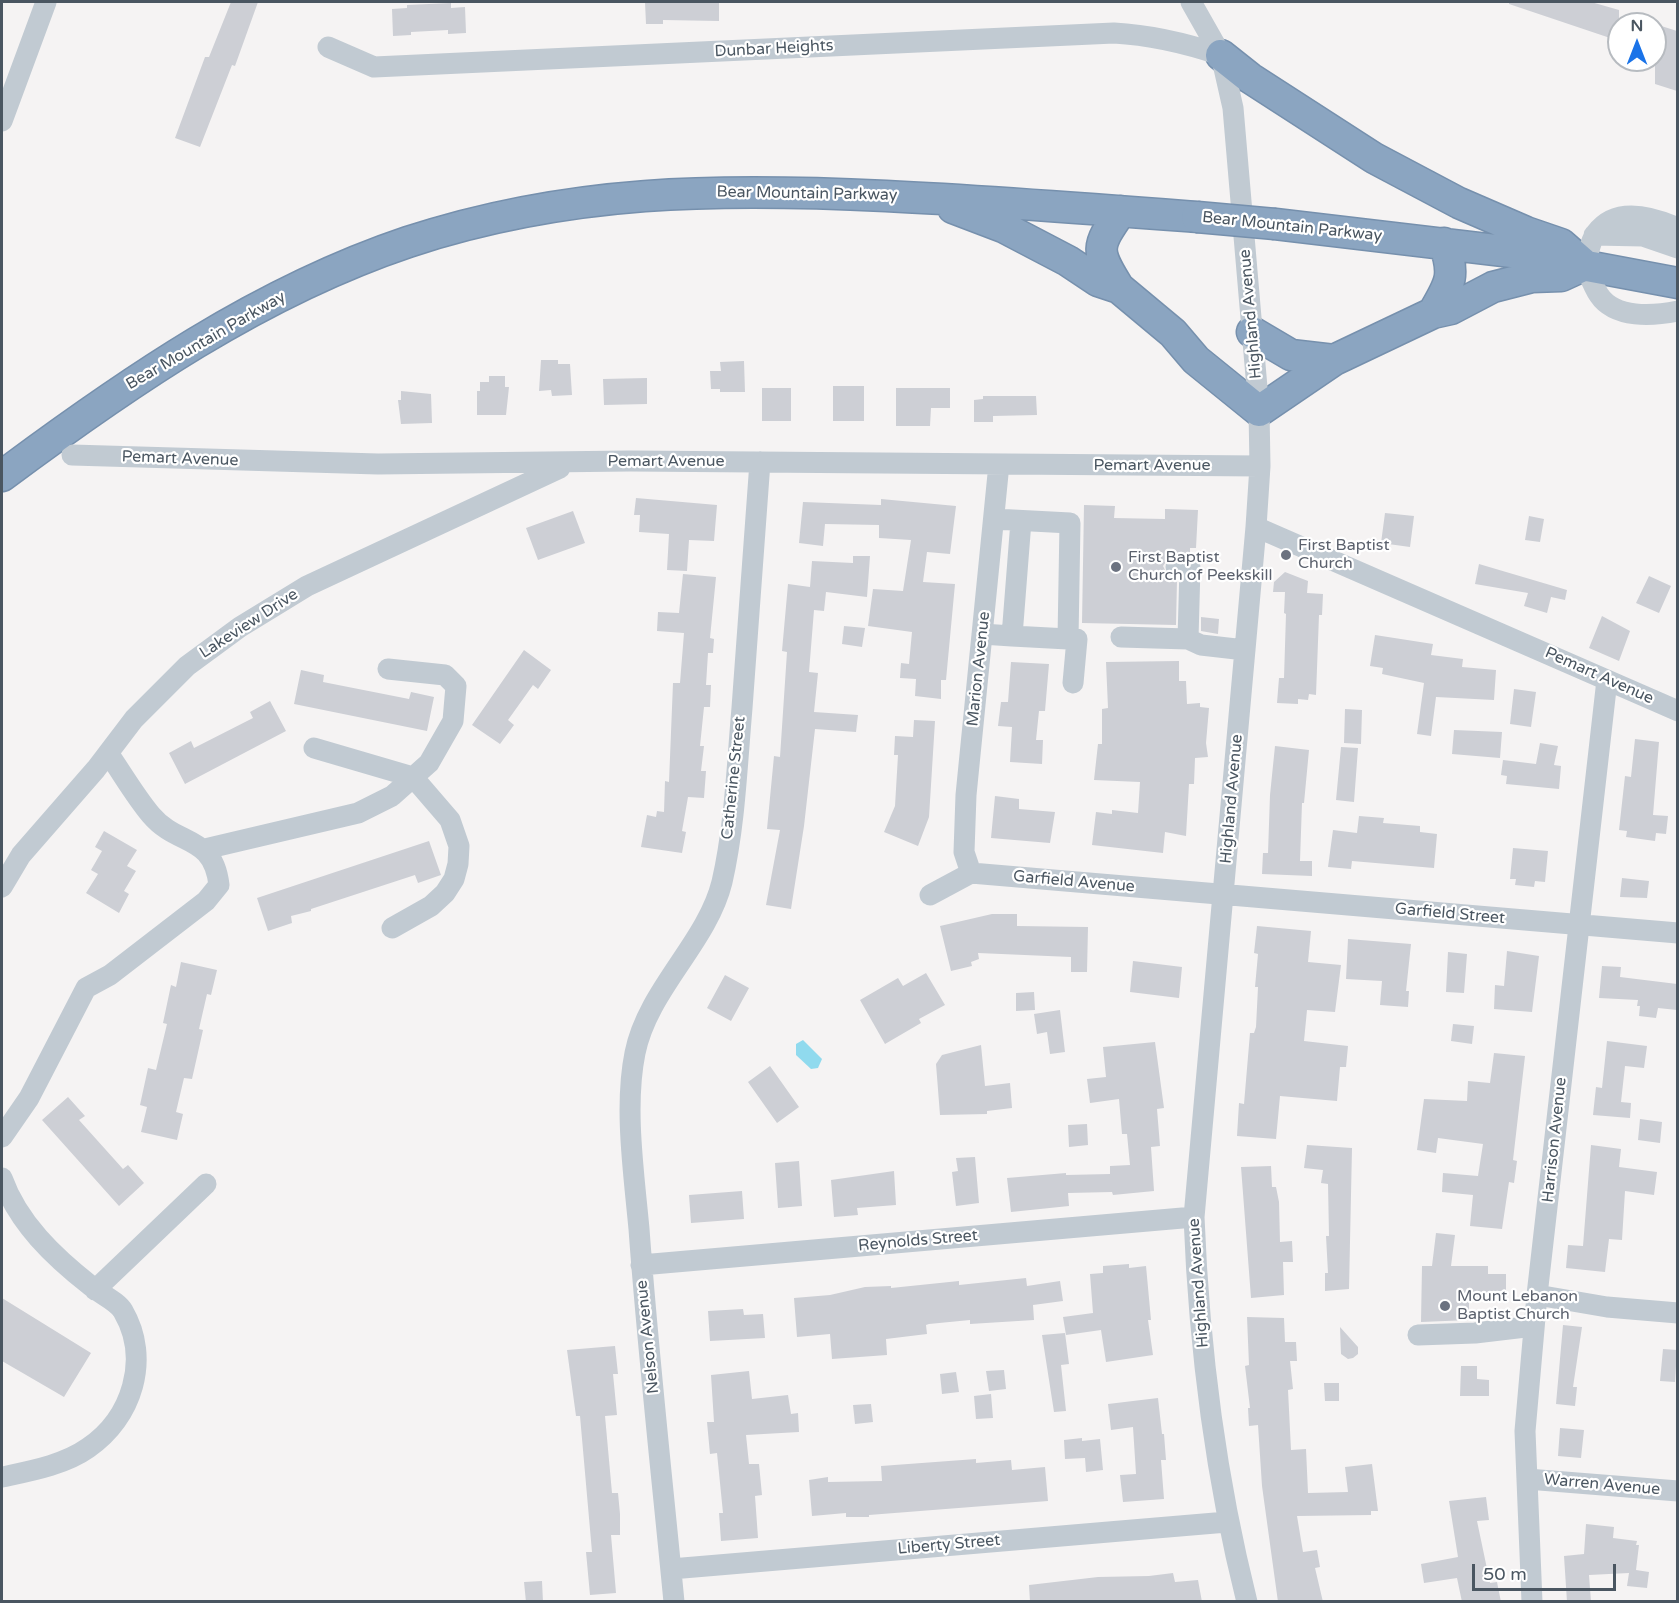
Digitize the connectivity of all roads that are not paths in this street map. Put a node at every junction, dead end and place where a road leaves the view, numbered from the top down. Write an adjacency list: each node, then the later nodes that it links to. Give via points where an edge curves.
1 (46, 2): 5 (street)
2 (1191, 2): 4 (street, Highland Avenue)
3 (328, 47): 4 (street, Dunbar Heights, via 374,67 1114,33 1173,40)
4 (1221, 55): 12 (highway, via 1374,158 1459,203 1561,244); 17 (street, Highland Avenue, via 1233,108)
5 (2, 121)
6 (928, 198): 7 (highway, Bear Mountain Parkway); 14 (highway, via 1003,227); 25 (highway, Bear Mountain Parkway, via 757,191 658,193 533,209 408,242 320,277 224,326 118,392)
7 (1120, 211): 10 (highway, Bear Mountain Parkway, bridge); 14 (highway, via 1099,249 1104,266)
8 (1677, 228): 9 (street, via 1653,218 1626,216 1614,218)
9 (1594, 235): 11 (street, via 1643,236); 12 (street)
10 (1444, 243): 12 (highway, Bear Mountain Parkway); 16 (highway, via 1452,273)
11 (1677, 248)
12 (1585, 265): 13 (highway, Bear Mountain Parkway); 15 (street, via 1599,296 1609,305 1633,314); 16 (highway, via 1561,276 1532,277 1493,287 1451,309)
13 (1677, 283)
14 (1119, 288): 19 (highway, via 1167,327 1196,360)
15 (1677, 311)
16 (1433, 313): 18 (highway)
17 (1252, 332): 18 (highway, via 1291,355); 19 (street, Highland Avenue)
18 (1334, 360): 19 (highway)
19 (1259, 411): 24 (street, Highland Avenue)
20 (72, 455): 22 (street, Pemart Avenue, via 378,464)
21 (760, 462): 22 (street, Pemart Avenue); 23 (street, Pemart Avenue); 51 (street, Catherine Street, via 734,801 721,883 710,915 673,970 645,1025 635,1052)
22 (576, 464): 41 (street, Lakeview Drive, via 551,471 297,592 240,627 187,666 134,719)
23 (999, 464): 24 (street, Pemart Avenue); 26 (street, Marion Avenue)
24 (1260, 466): 28 (street, Highland Avenue)
25 (2, 476)
26 (994, 519): 27 (street); 30 (street, Marion Avenue)
27 (1021, 521): 31 (street); 33 (street, via 1070,523)
28 (1256, 527): 35 (street, Highland Avenue); 37 (street, Pemart Avenue)
29 (1176, 567): 34 (street, via 1190,567)
30 (982, 634): 31 (street); 44 (street, Marion Avenue, via 966,795 964,852)
31 (1012, 636): 33 (street)
32 (1121, 637): 34 (street)
33 (1068, 639): 38 (street, via 1077,639)
34 (1188, 639): 35 (street, via 1201,645)
35 (1245, 650): 46 (street, Highland Avenue)
36 (388, 669): 42 (street, via 445,675 456,686 453,721 429,763)
37 (1607, 680): 39 (street, Pemart Avenue); 48 (street, Harrison Avenue)
38 (1073, 683)
39 (1677, 711)
40 (314, 748): 42 (street)
41 (108, 753): 43 (street, via 152,816 171,833); 45 (street, Lakeview Drive, via 21,855)
42 (413, 777): 43 (street, via 392,796 358,813); 49 (street, via 450,820 459,846 458,864 445,893 431,906)
43 (205, 849): 52 (street, via 217,868 219,885 207,901 110,975 86,988 29,1098)
44 (971, 873): 46 (street, Garfield Avenue); 47 (street)
45 (2, 887)
46 (1223, 894): 48 (street, Garfield Street); 55 (street, Highland Avenue)
47 (930, 895)
48 (1579, 925): 50 (street, Garfield Street); 58 (street, Harrison Avenue)
49 (392, 928)
50 (1677, 933)
51 (633, 1073): 56 (street, Nelson Avenue, via 632,1126)
52 (2, 1137)
53 (2, 1178): 57 (street, via 9,1199 33,1233)
54 (206, 1184): 57 (street)
55 (1194, 1217): 56 (street, Reynolds Street); 65 (street, Highland Avenue, via 1199,1310)
56 (641, 1265): 66 (street, Nelson Avenue)
57 (94, 1290): 62 (street, via 122,1309 134,1337 135,1378 126,1406 110,1430 87,1449 33,1470)
58 (1537, 1295): 59 (street); 60 (street, Harrison Avenue)
59 (1677, 1313)
60 (1534, 1326): 61 (street); 63 (street, Harrison Avenue, via 1525,1431)
61 (1418, 1335)
62 (2, 1477)
63 (1527, 1479): 64 (street, Warren Avenue); 69 (street, Harrison Avenue)
64 (1677, 1491)
65 (1227, 1522): 66 (street, Liberty Street); 68 (street, Highland Avenue)
66 (671, 1569): 67 (street, Nelson Avenue)
67 (674, 1602)
68 (1246, 1602)
69 (1532, 1602)

